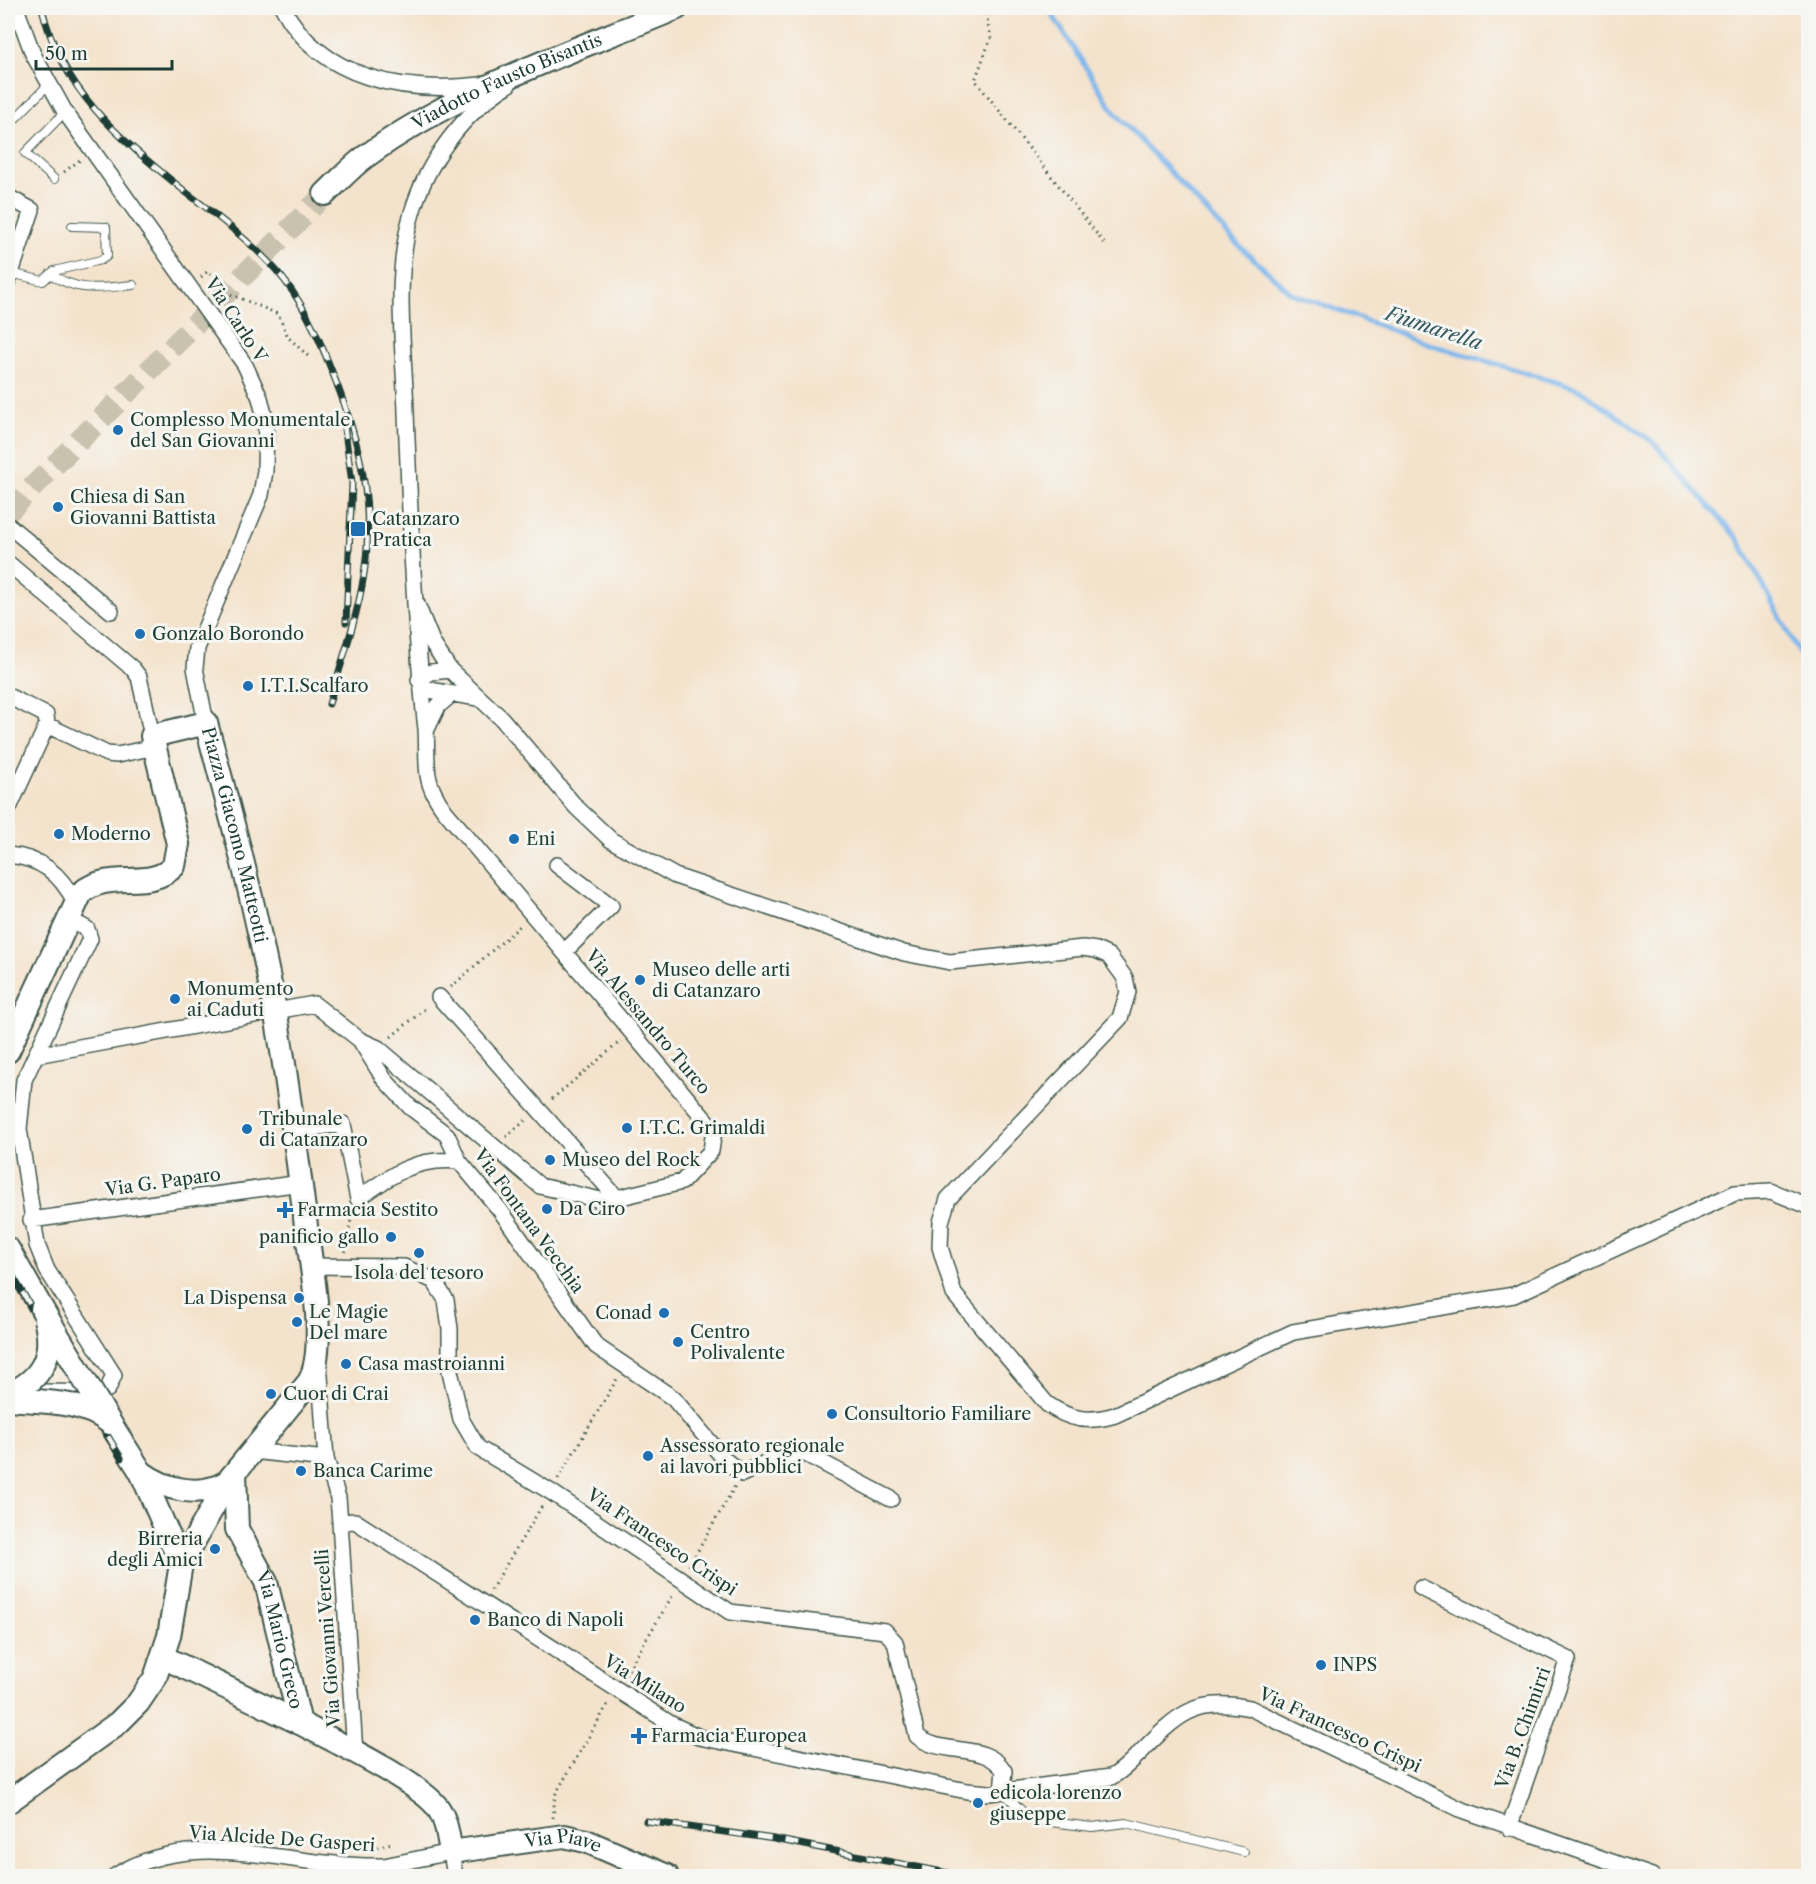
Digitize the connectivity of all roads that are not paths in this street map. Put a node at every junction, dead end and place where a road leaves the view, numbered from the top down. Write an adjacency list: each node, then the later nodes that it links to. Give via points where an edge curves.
1 (16, 8): 6 (street, Via Carlo V)
2 (283, 8): 5 (street, via 318,51 362,75 435,89)
3 (686, 10): 4 (street, Viadotto Fausto Bisantis)
4 (546, 63): 5 (street, Viadotto Fausto Bisantis); 18 (street, Via Alessandro Turco, via 471,112 452,134 412,212 403,274)
5 (492, 84): 10 (street, Viadotto Fausto Bisantis, via 405,130 363,158)
6 (48, 85): 7 (street, Via Carlo V); 8 (lane)
7 (65, 112): 9 (lane, via 25,153); 25 (street, Via Carlo V, via 245,365 261,398 267,447 261,495 194,658)
8 (8, 126)
9 (54, 179)
10 (326, 194)
11 (8, 197): 14 (street, via 32,210)
12 (72, 226): 13 (lane, via 104,225 107,256)
13 (50, 274): 14 (lane, via 43,281); 15 (lane, via 72,287)
14 (9, 277)
15 (133, 285)
16 (8, 525): 19 (street)
17 (8, 563): 28 (street, via 134,669)
18 (416, 602): 20 (street, via 433,644); 21 (street, Via Alessandro Turco)
19 (111, 611)
20 (450, 670): 21 (street, via 431,672); 24 (street)
21 (419, 680): 22 (street, via 429,690); 27 (street, Via Alessandro Turco)
22 (451, 695): 24 (street); 27 (street, via 438,706)
23 (8, 696): 26 (street, via 46,715)
24 (478, 698): 43 (street, via 502,719 576,807 611,840 675,876 904,954 950,962 1083,948 1109,956 1119,966 1128,992 1120,1017 948,1199 941,1222 940,1247 954,1294 1047,1404 1062,1415 1097,1420 1115,1415 1293,1332 1514,1295 1735,1193 1771,1191)
25 (206, 723): 28 (street, Piazza Giacomo Matteotti); 35 (street, Piazza Giacomo Matteotti, via 249,887)
26 (48, 725): 28 (street, via 107,754 117,755); 29 (street)
27 (426, 731): 33 (street, Via Alessandro Turco, via 428,776 434,793 459,829)
28 (154, 741): 32 (street, via 178,844 177,860 169,871 156,877 96,882 81,893)
29 (8, 810)
30 (8, 855): 32 (street, via 50,868 66,884)
31 (557, 866): 33 (street, via 611,906)
32 (72, 911): 37 (street); 38 (street, via 90,939)
33 (564, 952): 42 (street, Via Alessandro Turco, via 714,1130 711,1151 682,1182)
34 (439, 997): 42 (street)
35 (275, 1011): 36 (street, Via Alessandro Turco, via 314,1004); 38 (street, Via Alessandro Turco); 39 (street, Piazza Giacomo Matteotti)
36 (360, 1041): 40 (street, Via Fontana Vecchia, via 384,1079 410,1107 447,1135); 42 (street, Via Alessandro Turco, via 378,1048 540,1186 605,1201)
37 (8, 1051)
38 (36, 1055): 44 (street, via 24,1080 19,1129)
39 (293, 1130): 40 (street, via 343,1124 358,1199 417,1163); 41 (street, Piazza Giacomo Matteotti)
40 (459, 1161): 56 (street, Via Fontana Vecchia, via 500,1210 596,1346 673,1398 725,1460 742,1474 780,1456 804,1453)
41 (301, 1183): 44 (street, Via G. Paparo); 46 (street, Piazza Giacomo Matteotti)
42 (617, 1198)
43 (1809, 1206)
44 (31, 1220): 49 (street, via 47,1270 114,1375 113,1382 101,1392)
45 (8, 1249): 47 (street)
46 (312, 1266): 48 (street, Piazza Giacomo Matteotti); 63 (street, Via Francesco Crispi, via 404,1267 434,1281 446,1300 450,1371 461,1419 478,1448 730,1612 885,1631 895,1642 917,1736 931,1745 994,1759 1004,1771)
47 (42, 1309): 49 (street, bridge, via 49,1342 44,1363 34,1380); 51 (street, bridge)
48 (318, 1344): 52 (street, Piazza Giacomo Matteotti, via 315,1372 309,1383); 53 (street, Via Giovanni Vercelli)
49 (8, 1393)
50 (8, 1399): 51 (street, bridge, via 74,1406)
51 (110, 1423): 54 (street)
52 (252, 1451): 53 (street); 55 (street, Piazza Giacomo Matteotti)
53 (326, 1459): 57 (street, Via Giovanni Vercelli, via 338,1498)
54 (141, 1472): 55 (street, via 175,1489 206,1490); 58 (street)
55 (231, 1478): 58 (street, Piazza Giacomo Matteotti); 61 (street, Via Mario Greco, via 237,1529 266,1582)
56 (891, 1500)
57 (340, 1522): 62 (street, Via Giovanni Vercelli); 63 (street, Via Milano, via 355,1521 671,1724 699,1737 967,1791)
58 (181, 1564): 60 (street)
59 (1421, 1588): 65 (street, Via B. Chimirri, via 1568,1659)
60 (163, 1657): 61 (street); 64 (street, via 147,1691 118,1723)
61 (300, 1723): 62 (street, Via Mario Greco)
62 (355, 1753): 66 (street, Via Mario Greco, via 431,1800 443,1819)
63 (1002, 1791): 65 (street, Via Francesco Crispi, via 1111,1777 1184,1712 1226,1704 1250,1708 1460,1809); 67 (lane, via 1024,1813 1042,1821 1092,1827 1126,1823)
64 (8, 1802)
65 (1509, 1828): 71 (street, Via Francesco Crispi)
66 (451, 1852): 68 (street, Via Alcide De Gasperi, via 384,1866 359,1866 183,1851 151,1858); 69 (street, Via Mario Greco); 70 (street, Via Piave, via 552,1835 586,1841)
67 (1244, 1852)
68 (115, 1876)
69 (455, 1876)
70 (667, 1876)
71 (1652, 1876)

